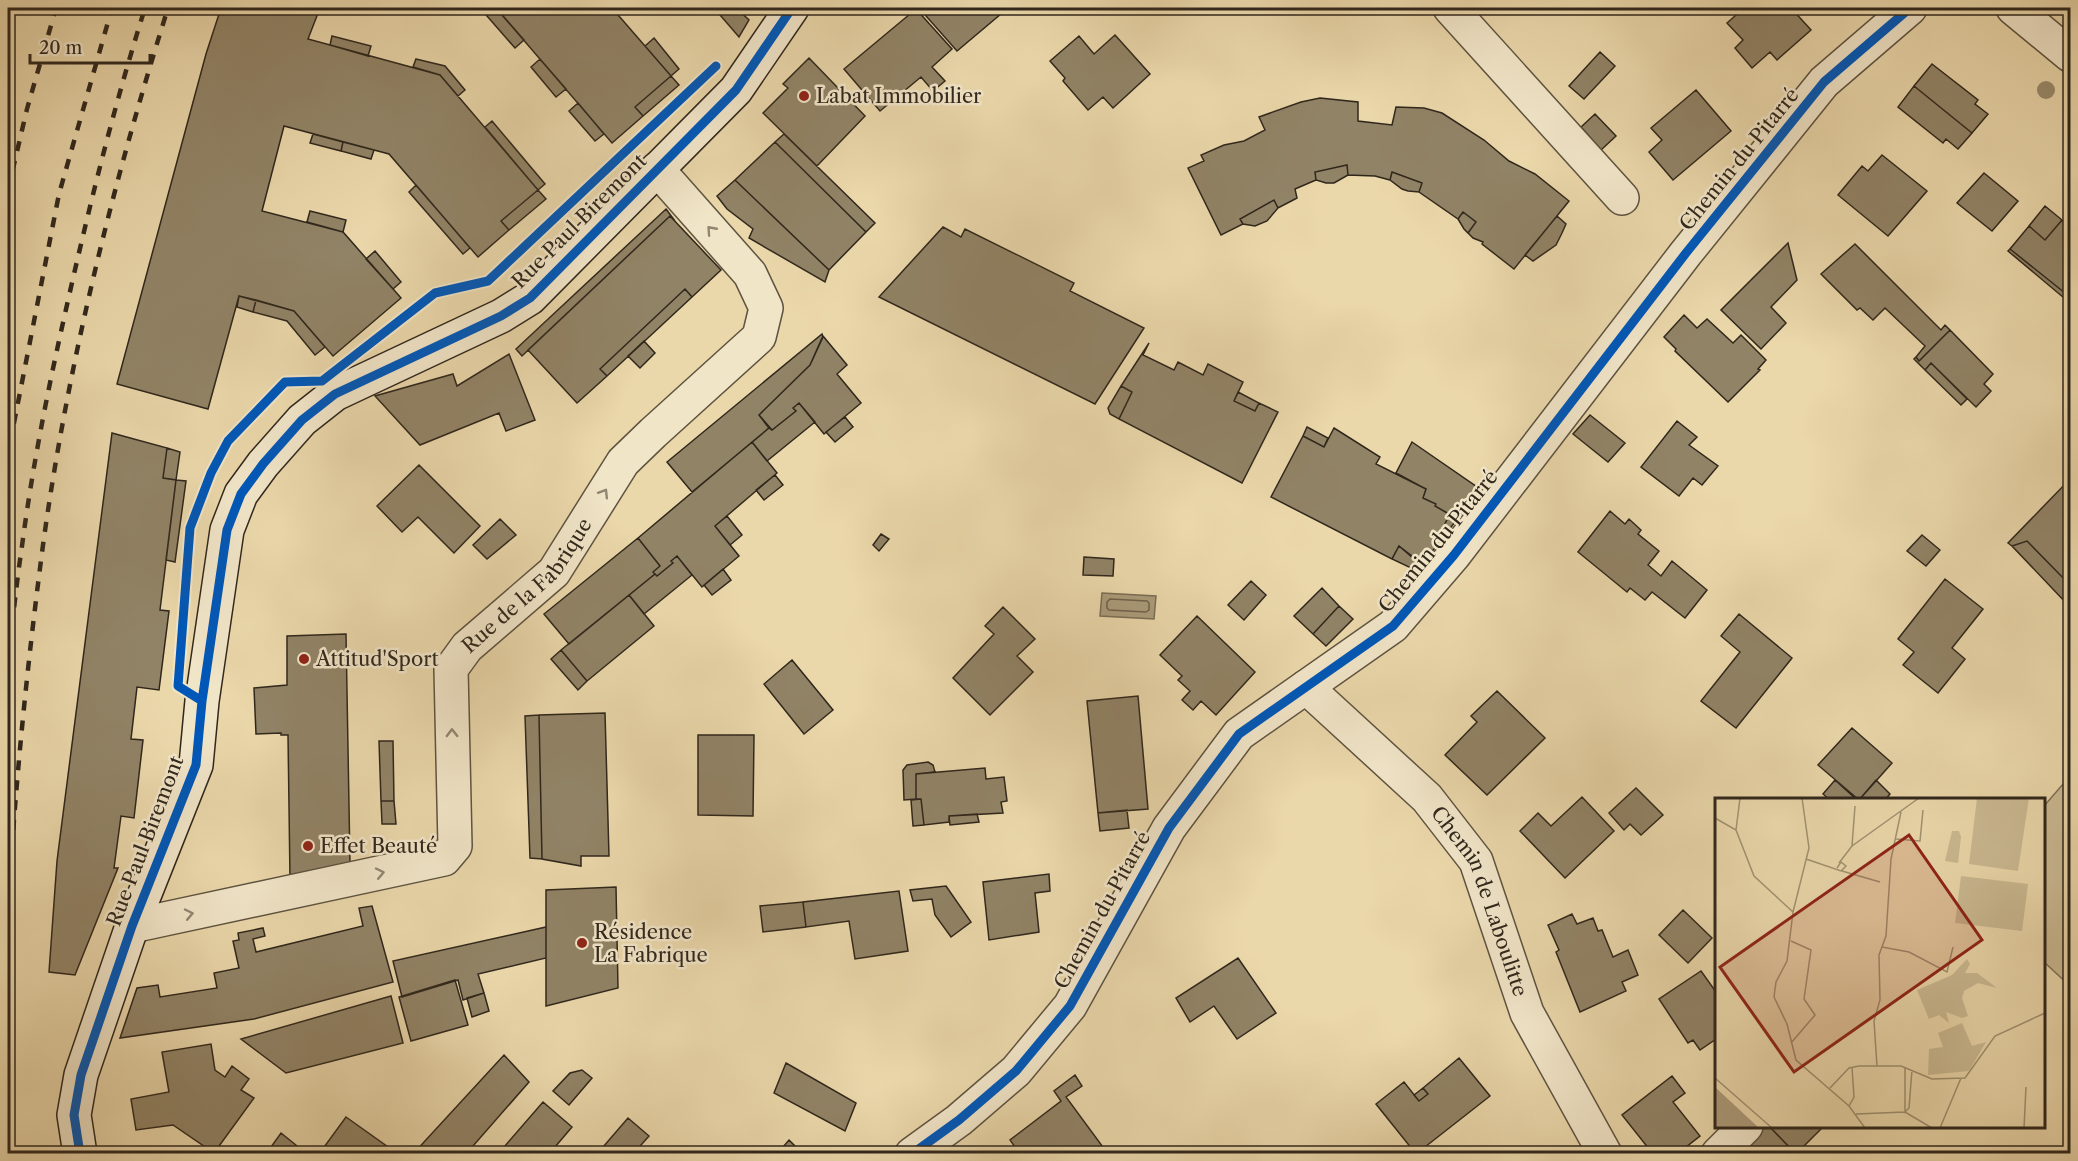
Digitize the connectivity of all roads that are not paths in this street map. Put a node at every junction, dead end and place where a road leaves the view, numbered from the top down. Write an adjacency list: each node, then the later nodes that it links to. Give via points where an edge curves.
1 (792, 8): 6 (street, Rue Paul Biremont, via 736,90)
2 (1450, 8): 7 (street)
3 (1910, 8): 8 (street, Chemin du Pitarré, via 1824,82 1454,555 1393,626)
4 (2013, 8): 5 (street)
5 (2070, 55)
6 (657, 169): 9 (street, Rue Paul Biremont, via 530,298 501,316 335,394 302,420 241,494 226,530 196,765); 9 (street, Rue de la Fabrique, one-way to 6, via 444,859 454,846 451,669 466,647 554,572 623,462 759,337 766,308 750,274)
7 (1622, 198)
8 (1306, 687): 12 (street, Chemin du Pitarré, via 1239,734 1169,828 1070,1006 1016,1071); 13 (street, Chemin de Laboulitte, via 1427,798 1476,861 1527,1013)
9 (132, 926): 11 (street, Rue Paul Biremont, via 81,1075 74,1115)
10 (1744, 1128): 14 (street)
11 (80, 1154)
12 (912, 1154)
13 (1605, 1154)
14 (1718, 1154)

